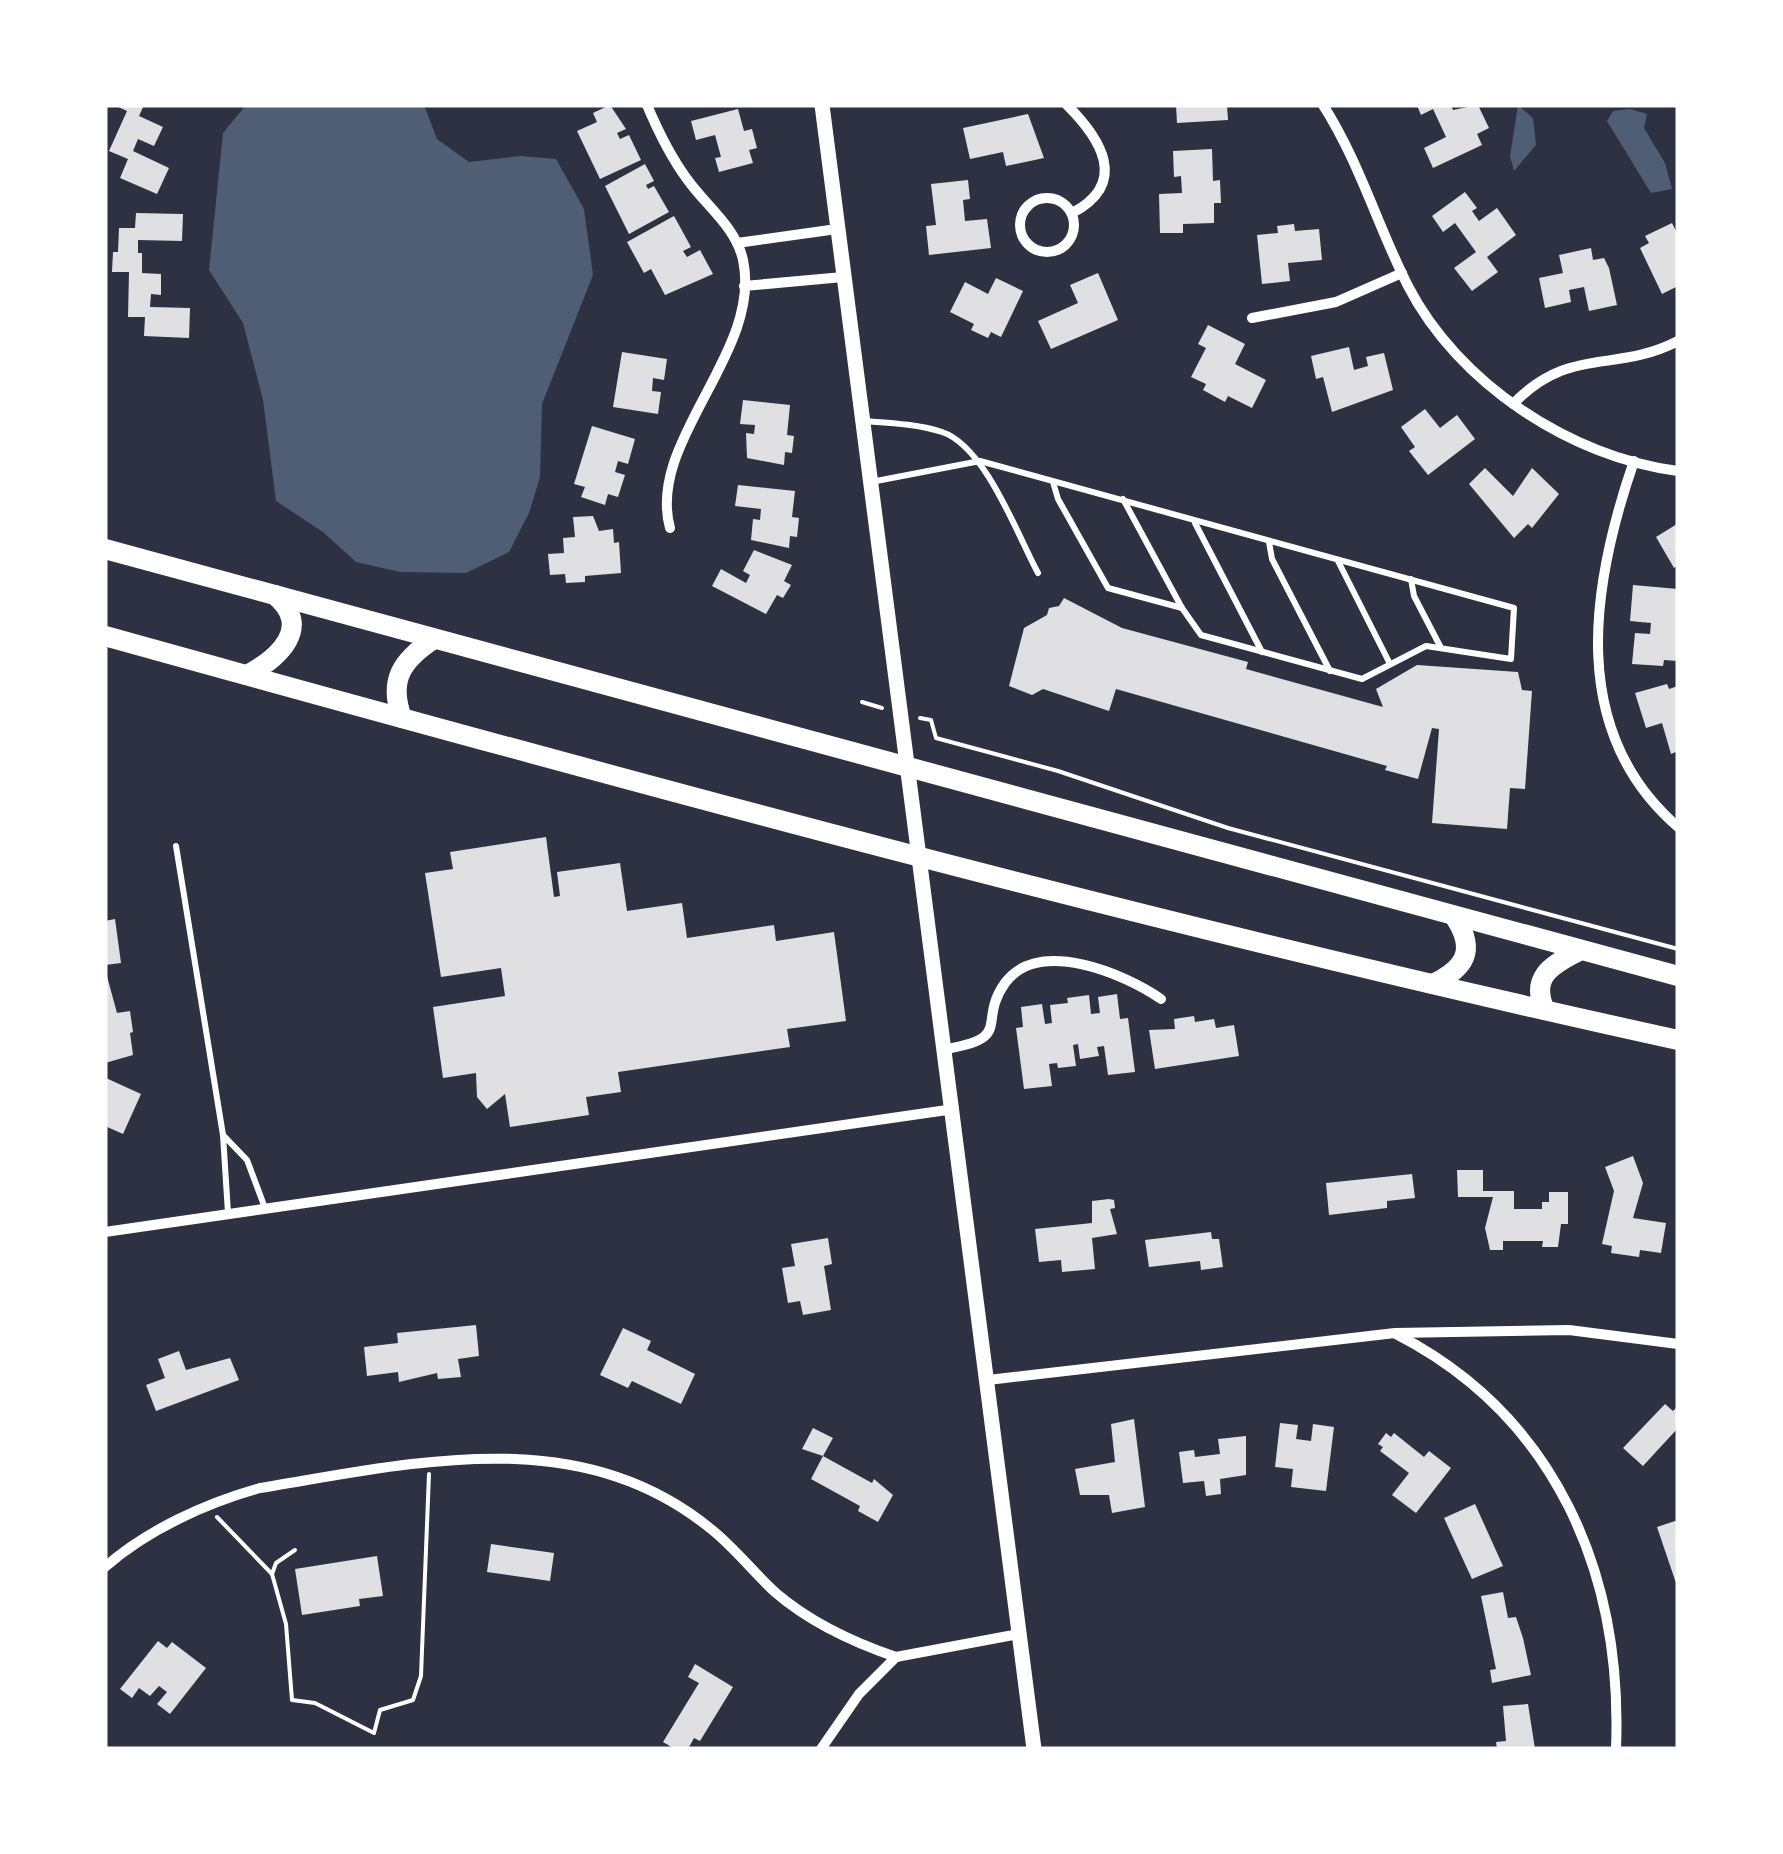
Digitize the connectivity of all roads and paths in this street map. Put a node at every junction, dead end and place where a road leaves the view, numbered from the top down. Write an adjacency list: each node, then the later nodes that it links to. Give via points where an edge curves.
1 (647, 105): 7 (street, via 673,159)
2 (822, 105): 6 (street)
3 (1067, 105): 5 (street, via 1094,132 1104,156 1100,188)
4 (1324, 105): 8 (street)
5 (1072, 213): 5 (street, via 1052,198 1035,200 1020,221 1023,238 1046,252 1064,247 1074,232)
6 (837, 229): 7 (street); 9 (street)
7 (737, 243): 10 (street)
8 (1402, 274): 11 (street, via 1336,302); 13 (street, via 1458,355)
9 (843, 277): 10 (street); 14 (street)
10 (744, 286): 22 (street, via 718,372 674,464 666,493)
11 (1252, 318)
12 (1678, 341): 13 (street, via 1637,357 1567,366)
13 (1513, 404): 16 (street)
14 (862, 421): 15 (lane, via 942,432); 18 (street)
15 (980, 461): 18 (lane); 19 (lane); 26 (lane)
16 (1634, 461): 17 (street); 40 (street, via 1605,555 1599,662 1616,748 1639,788)
17 (1678, 471)
18 (870, 482): 39 (street)
19 (1054, 482): 20 (lane); 29 (lane, via 1108,588)
20 (1123, 499): 21 (lane); 29 (lane)
21 (1194, 522): 23 (lane); 33 (lane)
22 (670, 528)
23 (1269, 542): 25 (lane); 35 (lane)
24 (105, 549): 28 (highway)
25 (1338, 561): 27 (lane); 34 (lane)
26 (1038, 573)
27 (1412, 579): 32 (lane); 32 (lane, via 1514,608 1511,659)
28 (275, 595): 31 (highway); 36 (highway, via 290,612 291,638 278,656)
29 (1182, 608): 33 (lane, via 1201,635)
30 (105, 636): 36 (highway)
31 (434, 639): 37 (highway, via 396,677); 39 (highway)
32 (1440, 646): 34 (lane)
33 (1262, 652): 35 (lane)
34 (1390, 664): 35 (lane, via 1362,679)
35 (1331, 672)
36 (248, 675): 37 (highway)
37 (402, 718): 42 (highway)
38 (918, 718): 44 (path, via 931,720 936,738 1228,828)
39 (909, 769): 42 (street); 43 (highway)
40 (1678, 827)
41 (176, 846): 53 (lane)
42 (921, 858): 47 (highway); 51 (street)
43 (1456, 919): 45 (highway); 47 (highway, via 1467,956)
44 (1678, 949)
45 (1578, 952): 46 (highway); 49 (highway, via 1540,980)
46 (1678, 976)
47 (1434, 984): 49 (highway)
48 (1161, 998): 51 (street, via 1138,983 1069,963 1040,962 1006,982 981,1041)
49 (1545, 1010): 50 (highway)
50 (1678, 1040)
51 (946, 1048): 52 (street)
52 (954, 1110): 54 (street); 59 (street)
53 (223, 1135): 54 (lane, via 247,1160); 55 (lane)
54 (265, 1208): 55 (street)
55 (228, 1214): 56 (street)
56 (105, 1232)
57 (1395, 1333): 58 (street, via 1569,1330); 59 (street); 69 (street, via 1441,1357 1482,1390 1550,1470 1584,1537 1606,1612)
58 (1678, 1344)
59 (988, 1380): 65 (street)
60 (429, 1464): 61 (street, via 260,1488); 64 (path, via 421,1676 413,1700 380,1710 374,1733 315,1703 292,1700 286,1624); 66 (street, via 529,1458 589,1466 638,1483 711,1529 805,1615 856,1644)
61 (207, 1507): 63 (street); 64 (path)
62 (295, 1550): 64 (path)
63 (105, 1568)
64 (272, 1574)
65 (1020, 1634): 66 (street); 68 (street)
66 (896, 1656): 67 (street)
67 (821, 1749)
68 (1034, 1749)
69 (1616, 1749)

